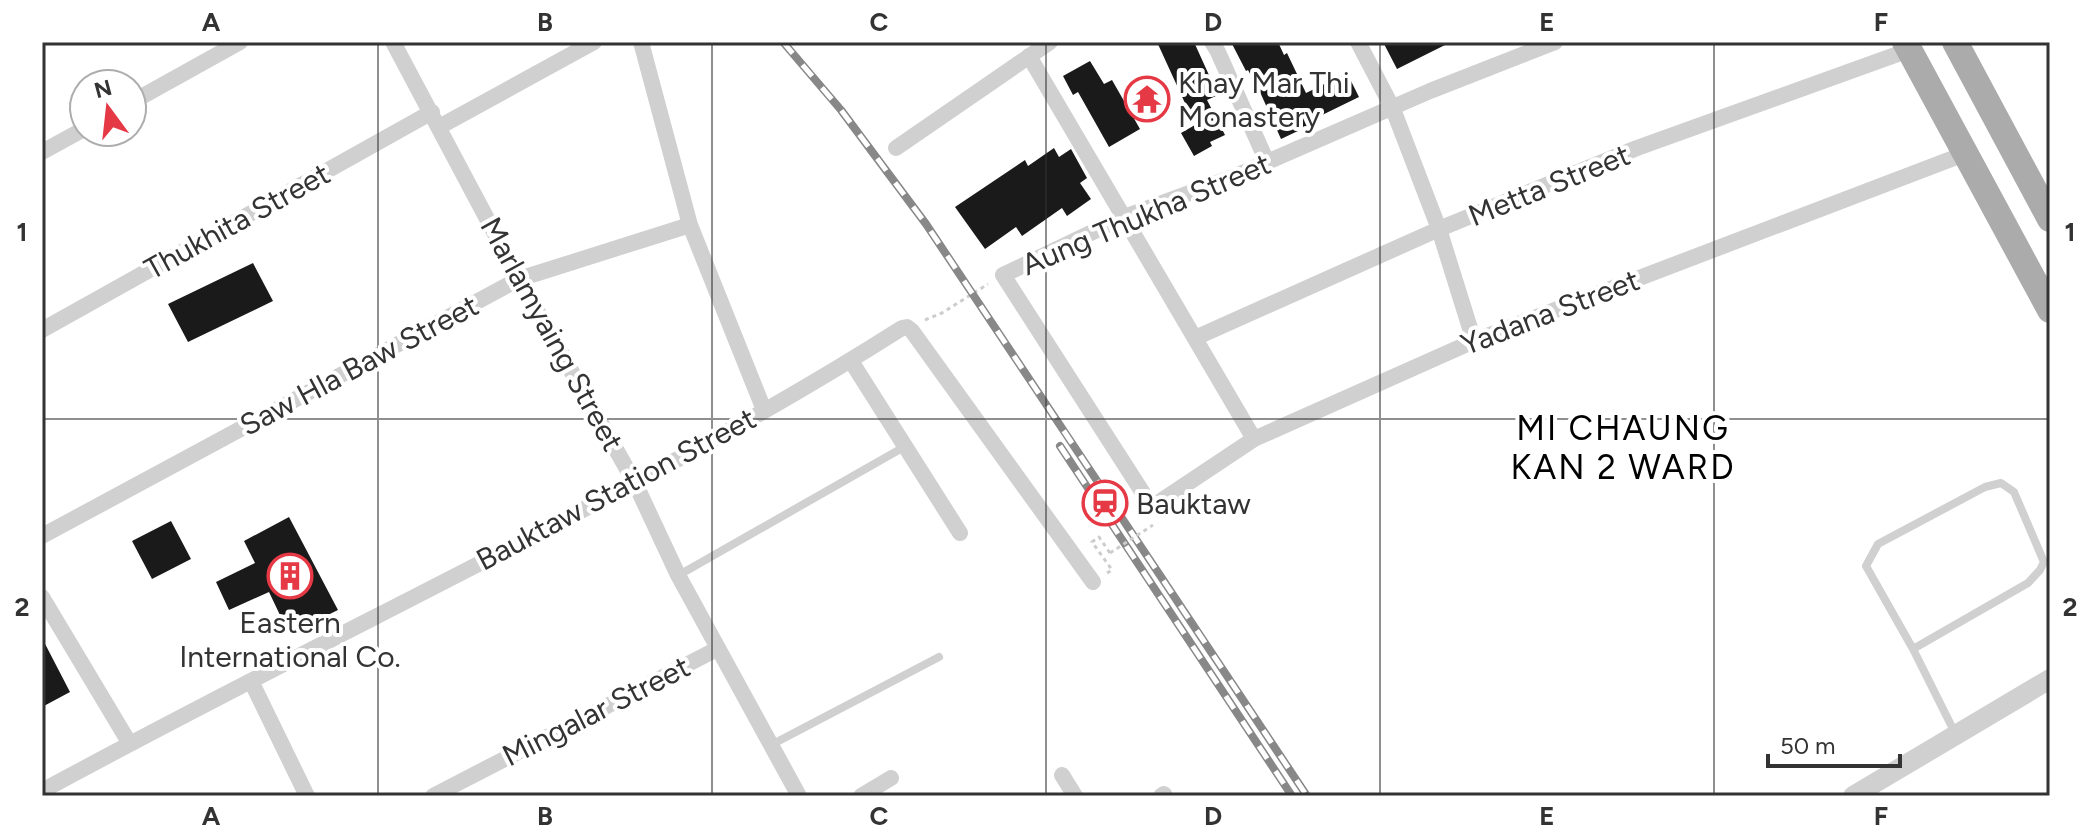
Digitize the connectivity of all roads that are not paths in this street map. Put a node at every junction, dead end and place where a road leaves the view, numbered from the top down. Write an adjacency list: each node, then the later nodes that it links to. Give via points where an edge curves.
1 (240, 42): 12 (street)
2 (393, 42): 14 (street, Marlamyaing Street)
3 (594, 42): 14 (street, Thukhita Street)
4 (641, 42): 22 (street)
5 (1050, 42): 11 (street)
6 (1212, 42): 19 (street)
7 (1358, 42): 13 (street)
8 (1955, 42): 21 (main road)
9 (1545, 44): 13 (street, Aung Thukha Street)
10 (1907, 46): 18 (main road); 23 (street, Metta Street)
11 (1029, 56): 16 (street); 20 (street)
12 (148, 93)
13 (1393, 109): 19 (street, Aung Thukha Street); 23 (street)
14 (435, 120): 24 (street, Marlamyaing Street); 26 (street, Thukhita Street)
15 (68, 138): 17 (street)
16 (896, 148)
17 (42, 152)
18 (1967, 153): 25 (main road); 28 (street, Yadana Street)
19 (1267, 162): 20 (street, Aung Thukha Street)
20 (1124, 217): 27 (street); 34 (street, Aung Thukha Street, via 1003,275)
21 (2050, 219)
22 (690, 225): 24 (street, Saw Hla Baw Street); 30 (street)
23 (1439, 229): 27 (street, Metta Street); 28 (street)
24 (519, 279): 33 (street, Marlamyaing Street); 36 (street, Saw Hla Baw Street)
25 (2050, 310)
26 (42, 330)
27 (1195, 338): 31 (street)
28 (1474, 341): 31 (street, Yadana Street)
29 (851, 361): 30 (street, Bauktaw Station Street); 32 (street); 38 (street, Bauktaw Station Street, via 902,328 912,331)
30 (764, 410): 33 (street, Bauktaw Station Street)
31 (1254, 439): 34 (street, Yadana Street)
32 (904, 447): 35 (street); 37 (lane)
33 (635, 483): 37 (street, Marlamyaing Street); 44 (street, Bauktaw Station Street)
34 (1152, 516)
35 (960, 533)
36 (42, 536)
37 (678, 575): 40 (street, Marlamyaing Street)
38 (1093, 582)
39 (42, 597): 46 (street)
40 (717, 649): 47 (street, Marlamyaing Street); 52 (street, Mingalar Street)
41 (1913, 649): 41 (lane, via 1866,566 1870,557 1878,544 2001,483 2014,492 2044,562 2040,570 2028,583); 45 (lane)
42 (939, 657): 47 (lane)
43 (2050, 679): 45 (street)
44 (251, 681): 46 (street, Bauktaw Station Street); 51 (street)
45 (1957, 735): 56 (street)
46 (130, 744): 50 (street, Bauktaw Station Street)
47 (771, 745): 53 (street, Marlamyaing Street)
48 (1062, 775): 55 (street)
49 (891, 778): 54 (street)
50 (42, 791)
51 (307, 796)
52 (433, 796)
53 (799, 796)
54 (861, 796)
55 (1075, 796)
56 (1853, 796)

